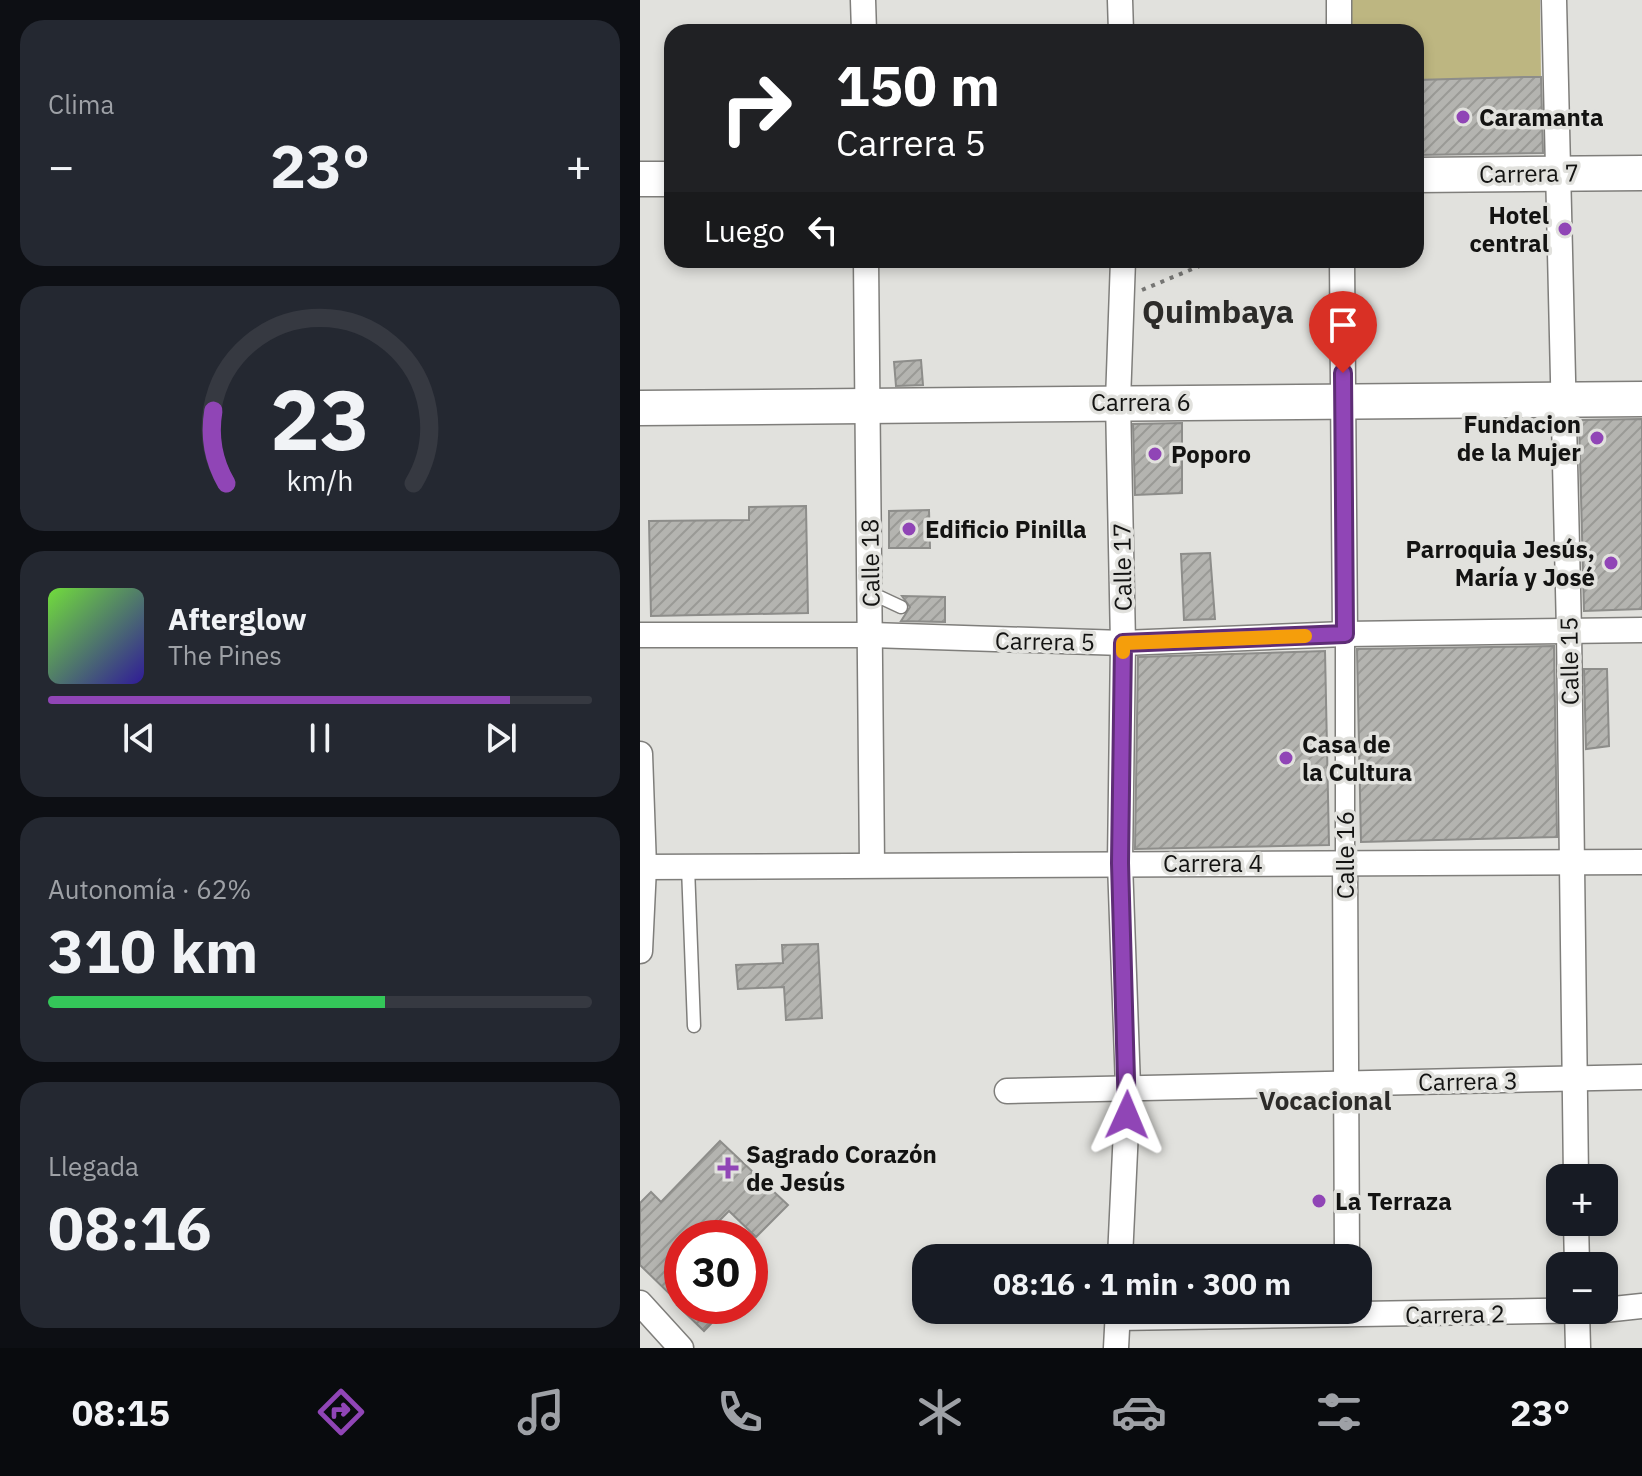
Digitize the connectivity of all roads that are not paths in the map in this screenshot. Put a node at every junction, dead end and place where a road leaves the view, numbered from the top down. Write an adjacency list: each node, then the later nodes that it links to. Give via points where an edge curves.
1 (863, 0): 5 (street)
2 (1120, 0): 6 (street)
3 (1339, 0): 7 (street)
4 (1554, 0): 8 (street, Calle 15)
5 (864, 24)
6 (1121, 24)
7 (1339, 24)
8 (1557, 173): 9 (main road, Carrera 7); 10 (main road, Carrera 7); 17 (street, Calle 15)
9 (1642, 173)
10 (1424, 175)
11 (640, 179): 12 (main road)
12 (664, 179)
13 (866, 268): 20 (street, Calle 18)
14 (1123, 268): 18 (street, Calle 17)
15 (1342, 268): 19 (street, Calle 16)
16 (1642, 399): 17 (main road, Carrera 6)
17 (1562, 400): 19 (main road, Carrera 6); 26 (street, Calle 15)
18 (1118, 401): 19 (main road, Carrera 6); 20 (main road, Carrera 6); 31 (street, Calle 17)
19 (1343, 401): 27 (street, Calle 16)
20 (867, 406): 21 (main road, Carrera 6); 22 (street, Calle 18)
21 (640, 408)
22 (871, 593): 23 (lane); 29 (street, Calle 18)
23 (901, 607)
24 (932, 623): 30 (lane)
25 (1642, 630): 26 (street, Carrera 5)
26 (1569, 631): 27 (street, Carrera 5); 33 (street, Calle 15)
27 (1345, 634): 31 (street, Carrera 5); 36 (street, Calle 16)
28 (640, 635): 29 (street, Carrera 5)
29 (871, 635): 30 (street, Carrera 5); 37 (street, Calle 18)
30 (962, 639): 31 (street, Carrera 5)
31 (1123, 643): 35 (street, Calle 17)
32 (640, 754): 38 (street)
33 (1572, 862): 34 (street, Carrera 4); 36 (street, Carrera 4); 43 (street, Calle 15)
34 (1642, 862)
35 (1120, 863): 36 (street, Carrera 4); 37 (street, Carrera 4); 45 (street, Calle 17)
36 (1345, 863): 44 (street, Calle 16)
37 (872, 865): 39 (street, Carrera 4)
38 (642, 867): 39 (street, Carrera 4); 40 (street)
39 (688, 867): 41 (lane)
40 (640, 951)
41 (694, 1026)
42 (1642, 1077): 43 (street, Carrera 3)
43 (1575, 1079): 44 (street, Carrera 3); 47 (street, Calle 15)
44 (1346, 1083): 45 (street, Carrera 3); 49 (street, Calle 16)
45 (1128, 1087): 46 (street, Carrera 3); 48 (street, Calle 17)
46 (1007, 1091)
47 (1576, 1164)
48 (1121, 1244)
49 (1347, 1244)
50 (640, 1304): 57 (street)
51 (1642, 1306): 52 (street, Carrera 2)
52 (1618, 1308)
53 (1546, 1311): 54 (street, Carrera 2)
54 (1372, 1313)
55 (1117, 1324): 58 (street)
56 (1586, 1324): 59 (street)
57 (681, 1348)
58 (1116, 1348)
59 (1578, 1348)

